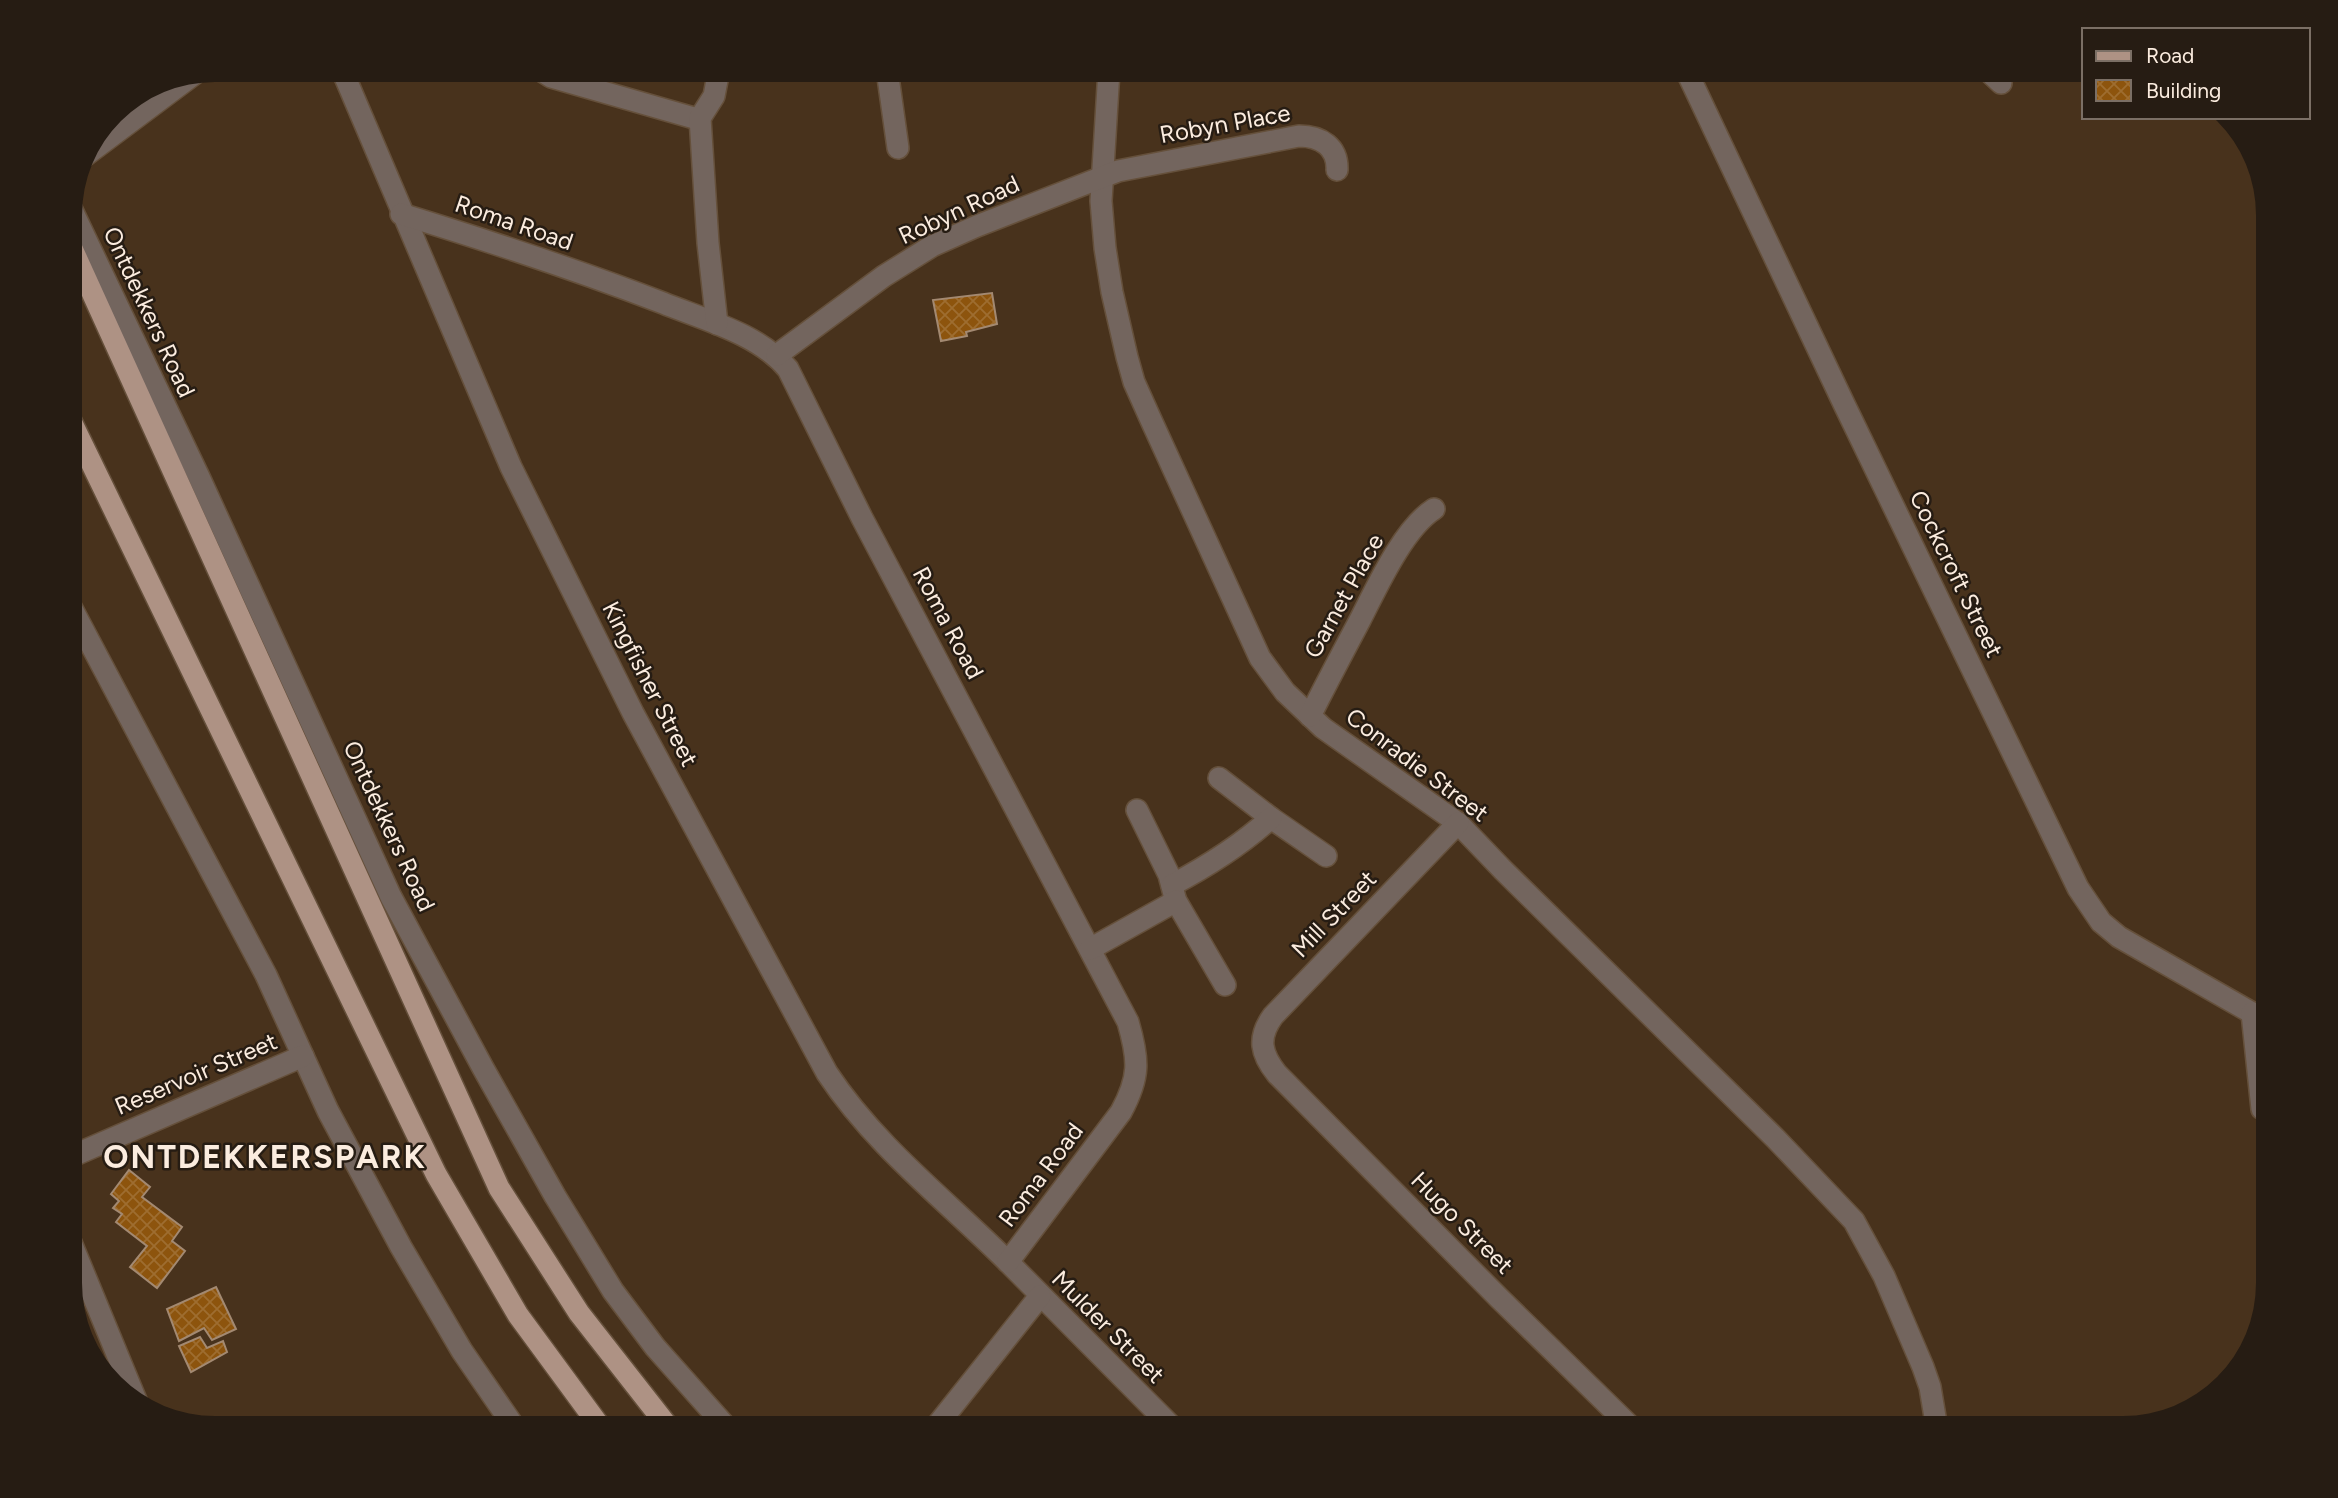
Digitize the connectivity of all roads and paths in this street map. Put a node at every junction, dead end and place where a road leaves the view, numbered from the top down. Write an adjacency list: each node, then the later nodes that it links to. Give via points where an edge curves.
1 (347, 82): 13 (street, Kingfisher Street)
2 (571, 82): 8 (street)
3 (717, 82): 8 (street, via 715,96)
4 (889, 82): 10 (street)
5 (1108, 82): 12 (street, Conradie Street)
6 (1692, 82): 30 (street, Cockcroft Street, via 2078,888 2101,922 2119,937)
7 (174, 89): 9 (street)
8 (700, 118): 16 (street)
9 (107, 139)
10 (898, 148)
11 (1337, 170): 12 (street, Robyn Place, via 1328,144 1299,136)
12 (1103, 177): 17 (street, Robyn Road, via 932,246); 21 (street, Conradie Street, via 1107,259 1134,382 1251,641 1273,678)
13 (401, 214): 16 (street, Roma Road); 34 (street, Kingfisher Street, via 517,480 634,713 827,1073 857,1114 911,1172)
14 (83, 233): 41 (street, Ontdekkers Road, via 391,897 482,1068 614,1291)
15 (83, 273): 40 (main road, Ontdekkers Road, via 499,1188 579,1313)
16 (717, 324): 17 (street, Roma Road)
17 (777, 355): 28 (street, Roma Road, via 789,369 862,518)
18 (83, 446): 39 (main road, via 436,1174 519,1315)
19 (1434, 509): 21 (street, Garnet Place, via 1423,516 1400,548)
20 (83, 630): 32 (street, via 266,975)
21 (1310, 716): 25 (street, Conradie Street)
22 (1219, 778): 24 (street)
23 (1137, 810): 27 (street)
24 (1270, 818): 26 (street); 27 (street)
25 (1458, 823): 31 (street, Mill Street, via 1272,1016 1265,1027); 45 (street, Conradie Street, via 1854,1221 1884,1276 1923,1367)
26 (1326, 856)
27 (1174, 893): 28 (street); 29 (street)
28 (1090, 949): 34 (street, Roma Road, via 1128,1022 1136,1052 1133,1090)
29 (1224, 985)
30 (2256, 1015)
31 (1263, 1050): 44 (street, Hugo Street, via 1277,1074)
32 (303, 1056): 33 (street, Reservoir Street); 38 (street, via 401,1247 461,1351)
33 (83, 1151)
34 (1008, 1262): 36 (street, Mulder Street)
35 (83, 1272): 37 (street)
36 (1040, 1296): 42 (street); 43 (street, Mulder Street)
37 (129, 1384)
38 (506, 1416)
39 (592, 1416)
40 (660, 1416)
41 (716, 1416)
42 (945, 1416)
43 (1161, 1416)
44 (1620, 1416)
45 (1935, 1416)

